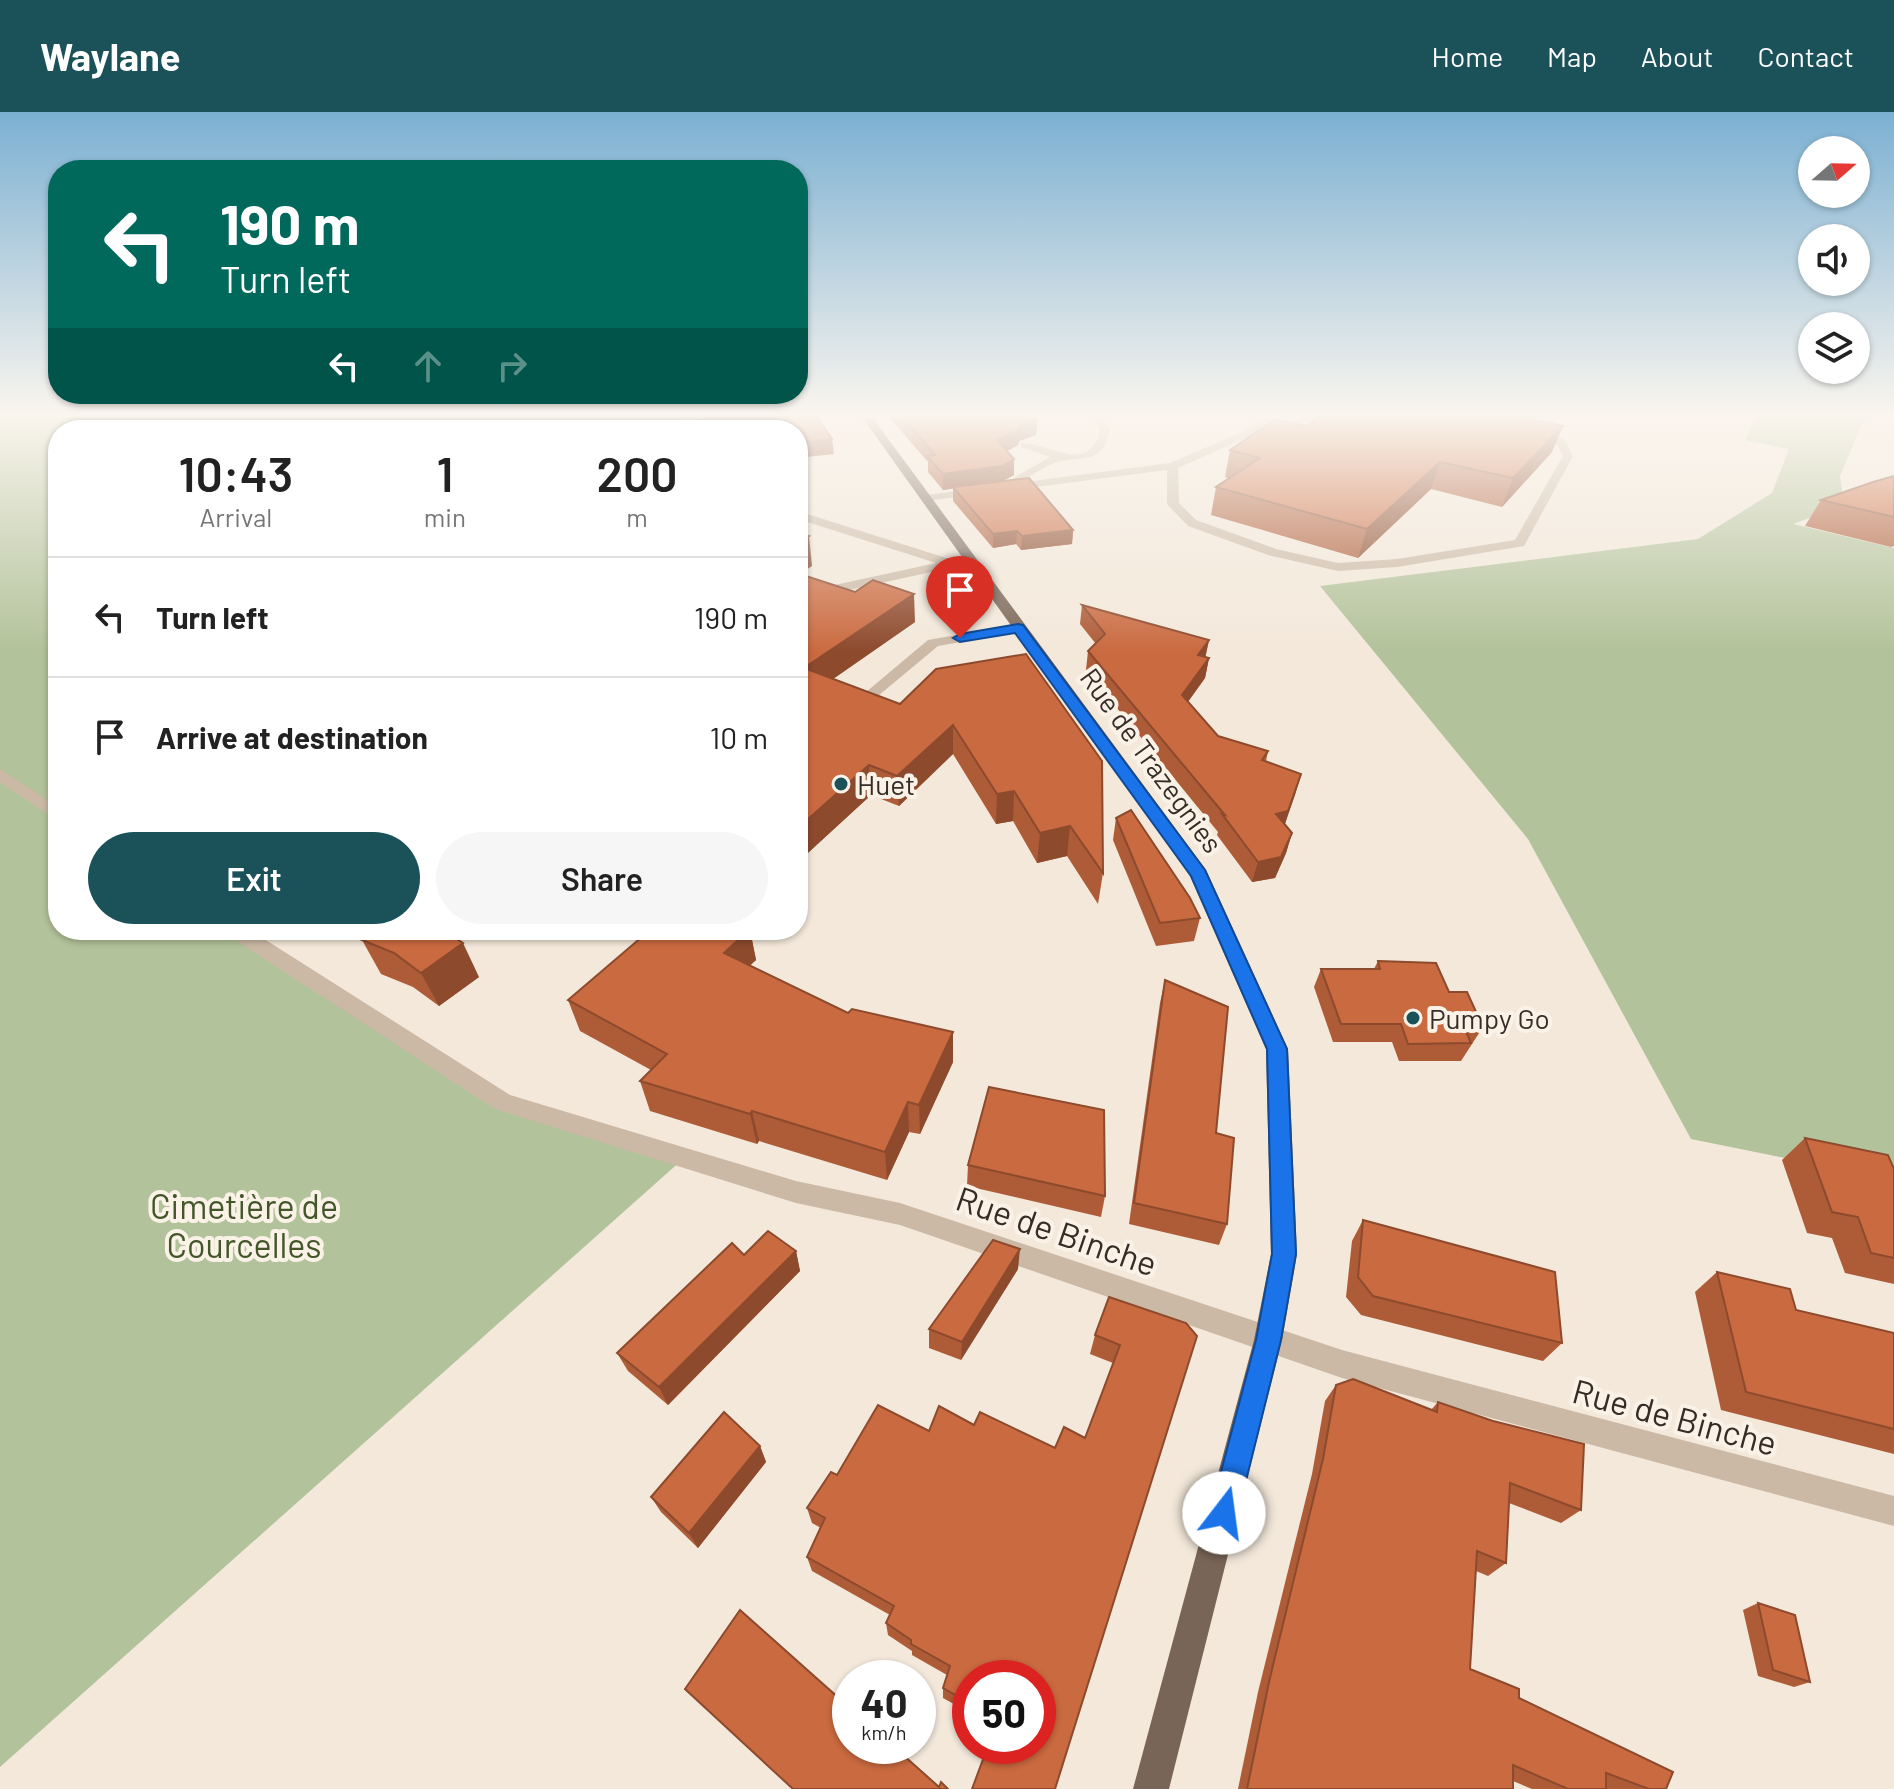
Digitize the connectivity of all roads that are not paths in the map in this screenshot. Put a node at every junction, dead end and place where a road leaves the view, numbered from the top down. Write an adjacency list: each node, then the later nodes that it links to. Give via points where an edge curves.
1 (924, 495): 5 (main road, Rue de Trazegnies)
2 (946, 495): 5 (street)
3 (1173, 495): 4 (street, via 1173,504 1192,523 1272,552 1338,567 1520,543)
4 (1546, 495)
5 (926, 498): 8 (main road, Rue de Trazegnies)
6 (808, 518): 7 (street)
7 (950, 564): 8 (street); 9 (street)
8 (979, 573): 10 (main road, Rue de Trazegnies)
9 (808, 595)
10 (1018, 628): 11 (street, via 933,643); 15 (main road, Rue de Trazegnies, via 1199,874 1277,1049 1284,1254)
11 (861, 703)
12 (0, 774): 13 (street)
13 (48, 808)
14 (251, 940): 15 (street, Rue de Binche, via 503,1102 796,1192 900,1214)
15 (1268, 1340): 16 (street, Rue de Binche); 17 (main road, Rue de Trazegnies)
16 (1894, 1511)
17 (1151, 1789)

